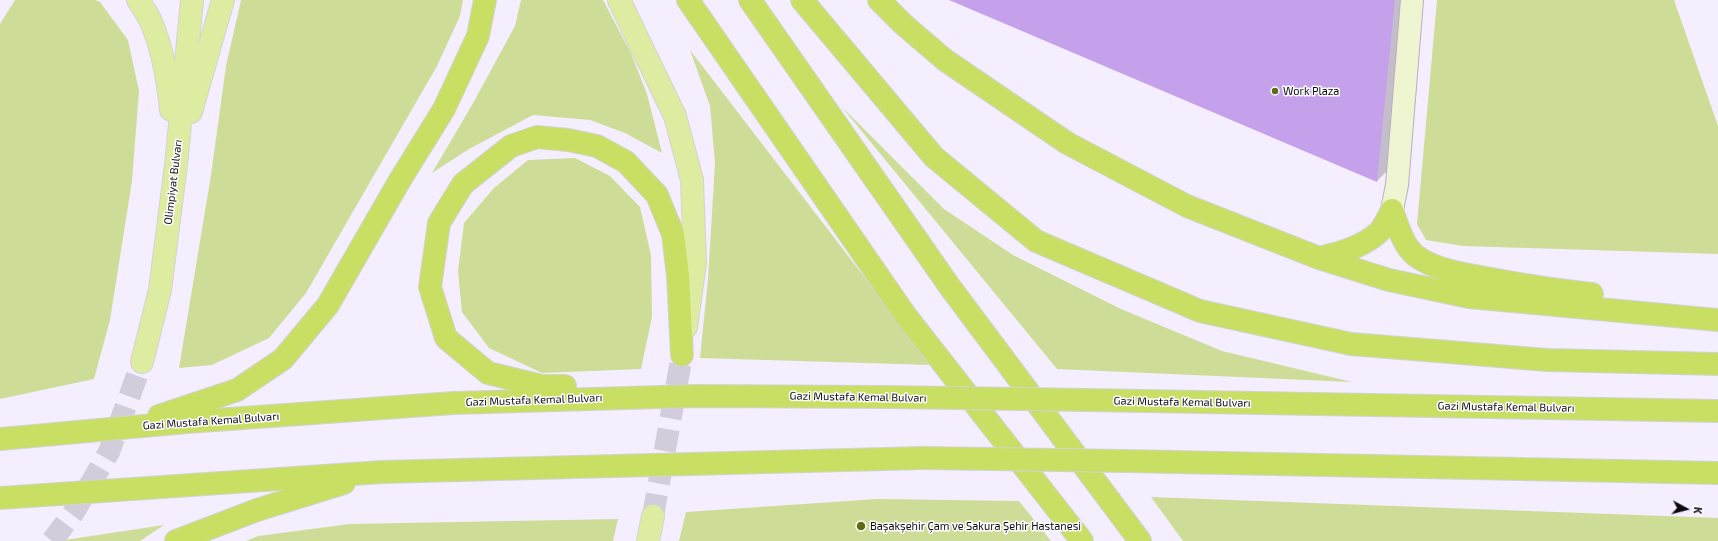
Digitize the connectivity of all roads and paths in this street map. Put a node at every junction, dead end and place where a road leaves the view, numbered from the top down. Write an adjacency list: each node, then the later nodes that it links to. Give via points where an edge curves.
1 (138, 0): 11 (main road, via 151,21 168,81)
2 (192, 0): 11 (main road, Olimpiyat Bulvarı)
3 (223, 0): 11 (main road)
4 (486, 0): 20 (highway, via 478,36 444,109 328,305 283,359 237,390)
5 (619, 0): 15 (main road, via 675,116 692,180 695,263)
6 (688, 0): 30 (highway, via 906,316)
7 (750, 0): 31 (highway, via 950,287)
8 (802, 0): 17 (highway, via 934,157 1036,241 1200,311 1351,344 1547,360)
9 (879, 0): 13 (highway, via 945,60 1067,143 1187,206)
10 (1412, 0): 12 (main road, via 1397,185)
11 (176, 165): 16 (main road, Olimpiyat Bulvarı, via 160,290)
12 (1392, 210): 13 (highway, via 1380,232 1343,252); 14 (highway, via 1404,241 1416,256 1435,266 1528,286 1663,304)
13 (1319, 258): 14 (highway, via 1389,280 1469,297)
14 (1711, 319)
15 (682, 355): 18 (highway, via 673,234 657,195 626,162 597,146 537,137 511,146 463,184 439,223 430,287 446,338 488,372 542,386 641,384)
16 (142, 362)
17 (1718, 364)
18 (695, 396): 19 (highway, Gazi Mustafa Kemal Bulvarı, bridge); 20 (highway, Gazi Mustafa Kemal Bulvarı, via 454,402)
19 (1718, 411)
20 (126, 428): 21 (highway, Gazi Mustafa Kemal Bulvarı)
21 (0, 439)
22 (1631, 471): 23 (highway, bridge, via 924,458); 24 (highway); 25 (highway)
23 (382, 472): 26 (highway); 28 (highway, via 257,510)
24 (1718, 473)
25 (1718, 489)
26 (0, 498)
27 (653, 516): 29 (main road)
28 (176, 541)
29 (648, 541)
30 (1082, 541)
31 (1140, 541)

